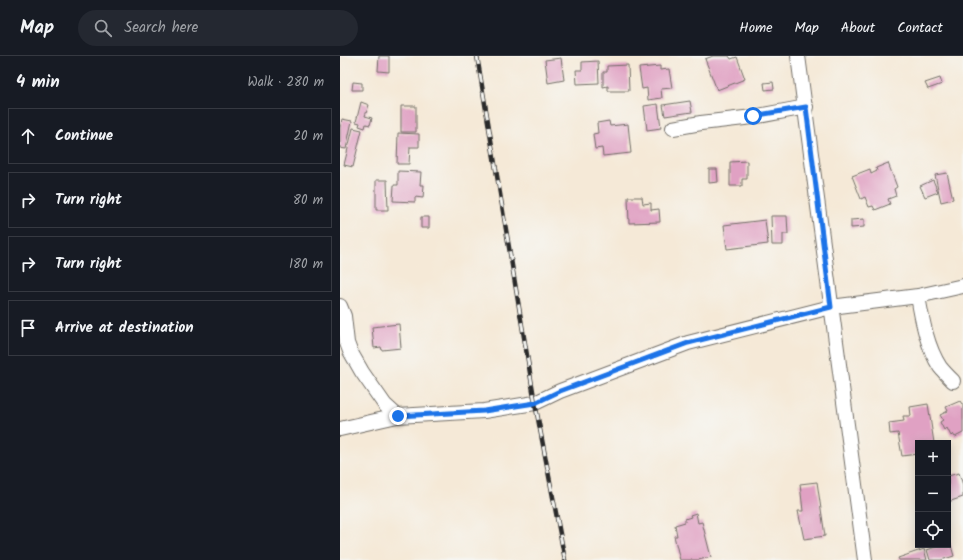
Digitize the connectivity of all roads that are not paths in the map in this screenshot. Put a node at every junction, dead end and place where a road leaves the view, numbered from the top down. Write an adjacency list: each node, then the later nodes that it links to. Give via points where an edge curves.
1 (798, 56): 2 (street)
2 (806, 107): 3 (street); 7 (street)
3 (673, 128)
4 (963, 286): 5 (street)
5 (918, 296): 7 (street); 8 (street, via 933,354 941,369)
6 (340, 306): 9 (street, via 350,351 385,405)
7 (831, 307): 9 (street, via 688,343 560,391 535,403 484,411); 11 (street)
8 (953, 381)
9 (398, 416): 10 (street)
10 (340, 429)
11 (865, 560)

